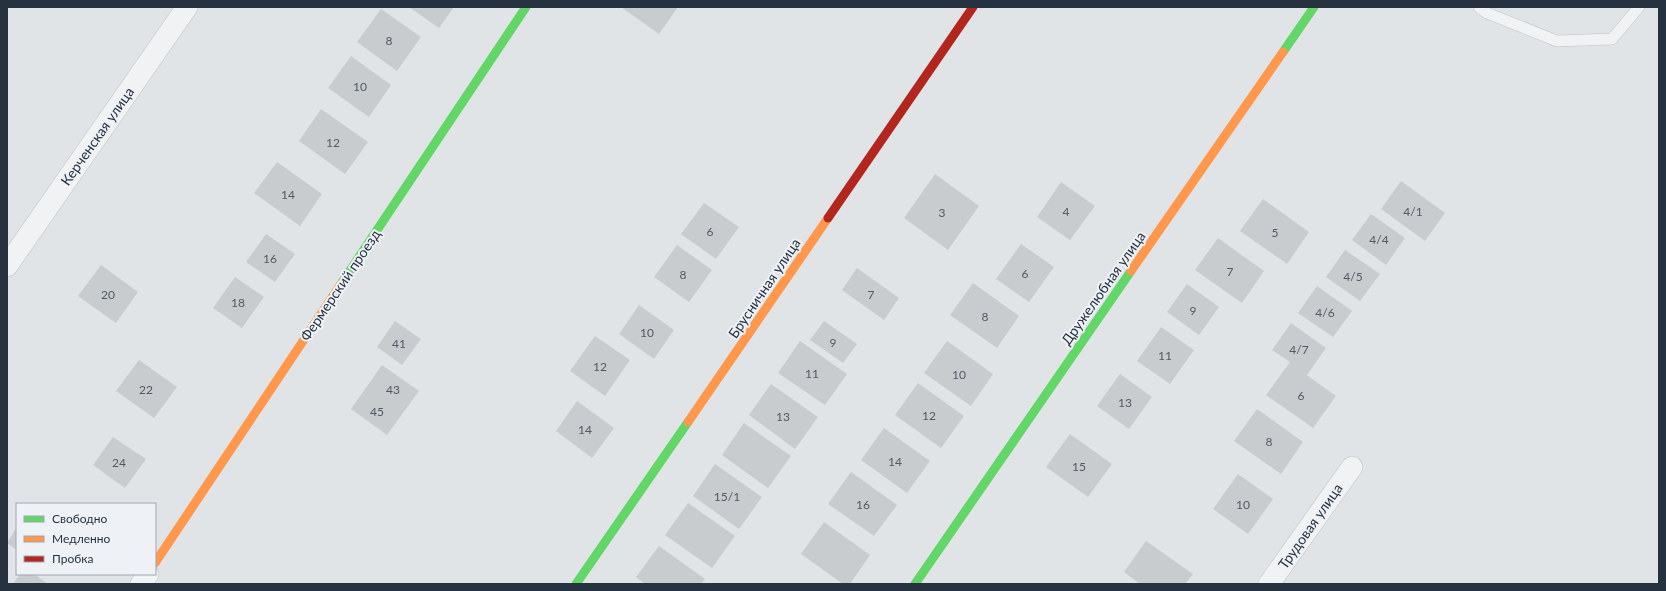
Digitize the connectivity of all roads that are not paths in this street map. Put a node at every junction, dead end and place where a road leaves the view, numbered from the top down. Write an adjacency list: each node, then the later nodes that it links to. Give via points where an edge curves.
1 (187, 7): 7 (street, Керченская улица)
2 (526, 7): 9 (street, Фермерский проезд)
3 (973, 7): 12 (street, Брусничная улица)
4 (1314, 7): 13 (street, Дружелюбная улица)
5 (1479, 7): 6 (lane, via 1487,13 1557,41 1612,39)
6 (1639, 7)
7 (7, 266)
8 (1352, 467): 14 (street, Трудовая улица)
9 (156, 562)
10 (147, 575): 11 (street)
11 (141, 584)
12 (576, 584)
13 (915, 584)
14 (1269, 584)

